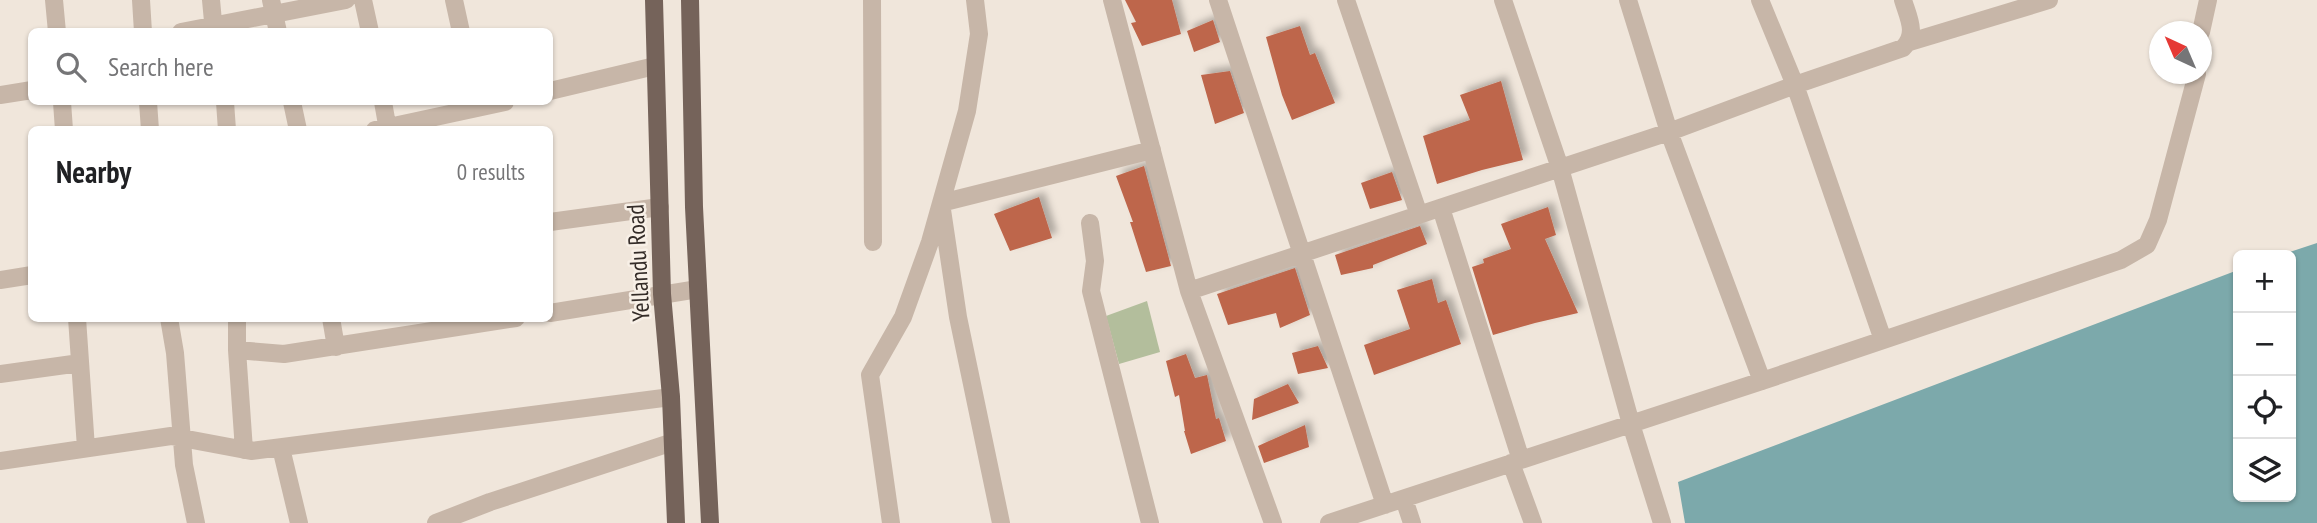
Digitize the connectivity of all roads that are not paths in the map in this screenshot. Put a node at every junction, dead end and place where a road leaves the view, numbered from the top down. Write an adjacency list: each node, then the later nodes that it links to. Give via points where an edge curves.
1 (54, 0): 23 (street)
2 (141, 0): 24 (street)
3 (211, 0): 25 (street)
4 (346, 0): 21 (street)
5 (363, 0): 27 (street)
6 (454, 0): 28 (street)
7 (654, 0): 30 (main road, Yellandu Road)
8 (690, 0): 61 (main road)
9 (872, 0): 57 (street)
10 (975, 0): 51 (street, via 979,34 967,111)
11 (1112, 0): 49 (street)
12 (1219, 0): 58 (street)
13 (1346, 0): 54 (street)
14 (1503, 0): 50 (street)
15 (1628, 0): 48 (street)
16 (1760, 0): 32 (street)
17 (1903, 0): 29 (street)
18 (2049, 0): 20 (street)
19 (2208, 0): 22 (street)
20 (1998, 8): 29 (street)
21 (275, 15): 26 (street)
22 (2203, 21)
23 (57, 28)
24 (143, 28)
25 (214, 28)
26 (218, 28)
27 (369, 28)
28 (460, 28)
29 (1910, 42): 32 (street)
30 (655, 66): 33 (street); 52 (main road, Yellandu Road)
31 (2193, 84): 71 (street, via 2158,220 2147,245 2121,260)
32 (1795, 85): 48 (street); 71 (street)
33 (553, 90)
34 (28, 91): 35 (street)
35 (0, 95)
36 (62, 105): 42 (street)
37 (148, 105): 43 (street)
38 (225, 105): 44 (street)
39 (293, 105): 45 (street)
40 (383, 105): 46 (street)
41 (477, 105): 47 (street)
42 (64, 126)
43 (150, 126)
44 (227, 126)
45 (297, 126)
46 (384, 126)
47 (396, 126)
48 (1669, 132): 50 (street); 76 (street)
49 (1152, 150): 51 (street); 62 (street)
50 (1560, 168): 53 (street); 78 (street)
51 (941, 203): 93 (street, via 903,317 870,376); 94 (street, via 958,317)
52 (660, 207): 55 (street); 63 (main road, Yellandu Road)
53 (1441, 208): 54 (street); 85 (street)
54 (1419, 215): 58 (street)
55 (553, 222)
56 (1090, 223): 95 (street, via 1095,261 1091,291)
57 (873, 242)
58 (1301, 254): 62 (street); 87 (street)
59 (28, 276): 60 (street)
60 (0, 280)
61 (698, 289): 63 (street); 92 (main road)
62 (1189, 291): 96 (street)
63 (662, 294): 64 (street); 77 (main road, Yellandu Road)
64 (553, 312)
65 (77, 322): 74 (street)
66 (170, 322): 79 (street)
67 (237, 322): 73 (street)
68 (332, 322): 72 (street)
69 (470, 322): 70 (street)
70 (425, 326): 72 (street)
71 (1883, 340): 76 (street)
72 (335, 347): 73 (street, via 284,354)
73 (237, 350): 83 (street)
74 (80, 363): 75 (street); 82 (street)
75 (0, 373)
76 (1762, 381): 78 (street)
77 (671, 397): 80 (main road, Yellandu Road); 81 (street)
78 (1632, 424): 85 (street); 100 (street)
79 (182, 438): 82 (street); 83 (street); 88 (street)
80 (673, 442): 90 (street); 91 (main road, Yellandu Road)
81 (281, 447): 83 (street); 89 (street)
82 (86, 448): 84 (street)
83 (244, 450)
84 (0, 461)
85 (1516, 462): 86 (street); 99 (street)
86 (1404, 499): 87 (street); 98 (street)
87 (1385, 505): 97 (street)
88 (196, 523)
89 (299, 523)
90 (436, 523)
91 (676, 523)
92 (710, 523)
93 (891, 523)
94 (1001, 523)
95 (1150, 523)
96 (1273, 523)
97 (1329, 523)
98 (1412, 523)
99 (1533, 523)
100 (1662, 523)

